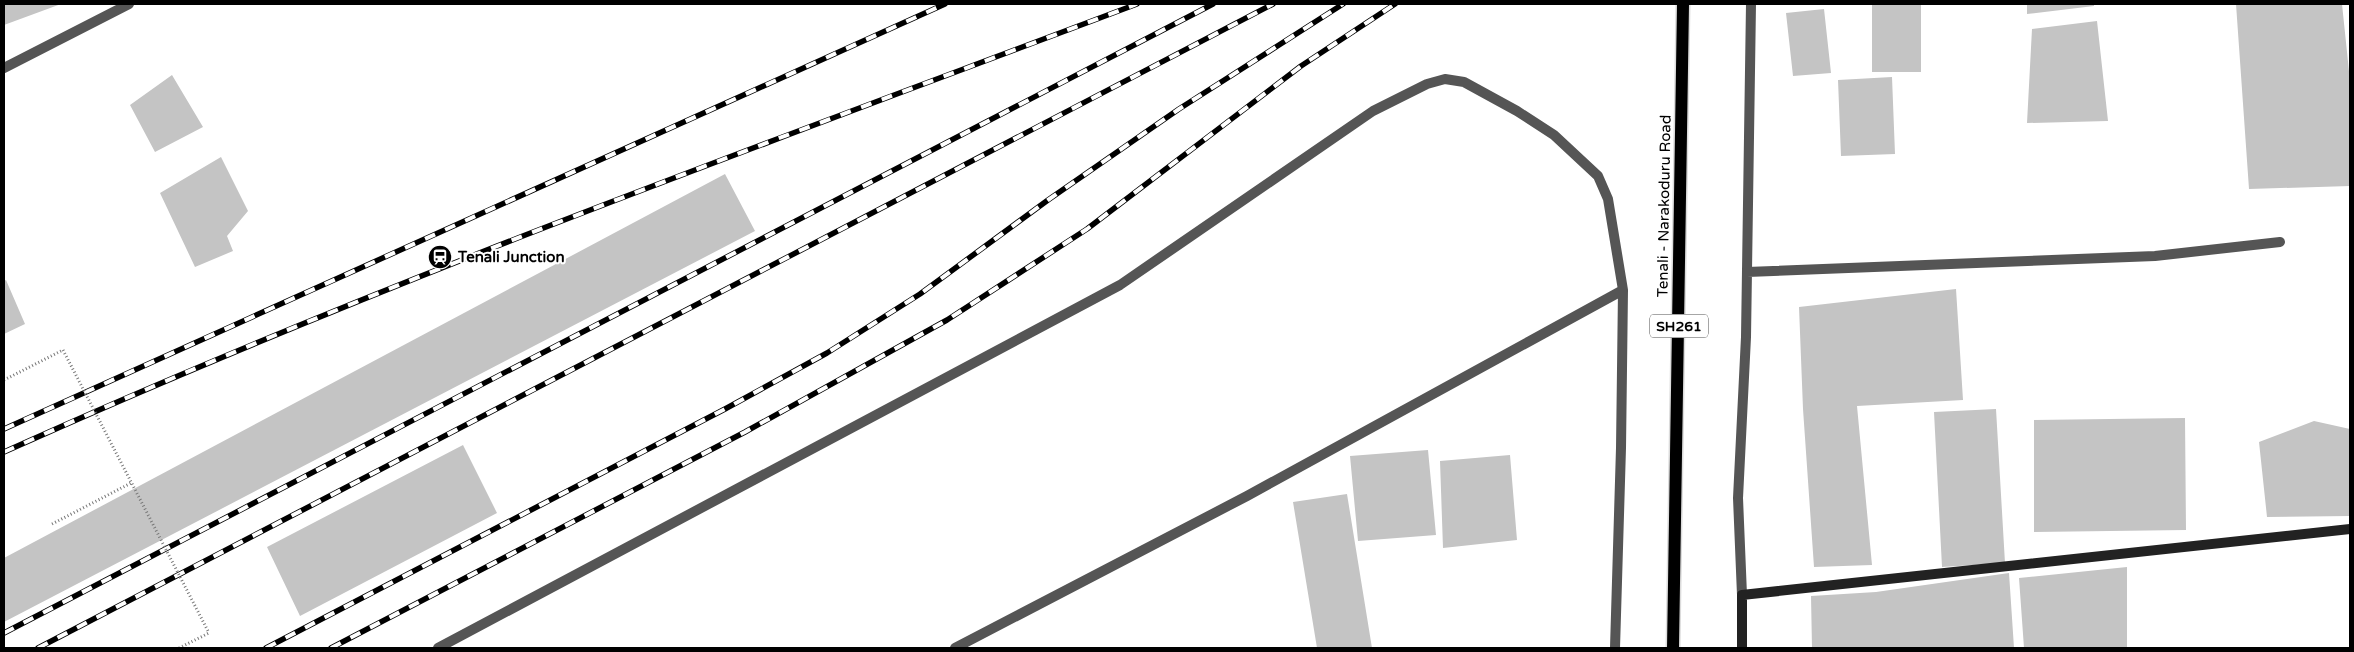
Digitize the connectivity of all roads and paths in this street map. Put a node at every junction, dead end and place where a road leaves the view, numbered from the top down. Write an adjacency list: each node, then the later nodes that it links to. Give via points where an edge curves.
1 (129, 4): 4 (street)
2 (1683, 4): 17 (main road, Tenali - Narakoduru Road / SH261)
3 (1751, 4): 6 (street)
4 (4, 68)
5 (2280, 242): 6 (street, via 2155,256)
6 (1747, 272): 12 (street, via 1738,498)
7 (1623, 290): 14 (street, via 1608,199 1598,176 1554,135 1464,82 1445,79 1427,84 1374,111 1120,285); 15 (street, via 1247,496); 16 (street)
8 (4, 380): 9 (path, bridge, via 62,350)
9 (131, 483): 10 (path); 13 (path, bridge, via 209,632)
10 (52, 524)
11 (2350, 528): 12 (main road)
12 (1742, 595): 18 (main road)
13 (179, 648)
14 (438, 648)
15 (955, 648)
16 (1614, 648)
17 (1673, 648)
18 (1742, 648)

